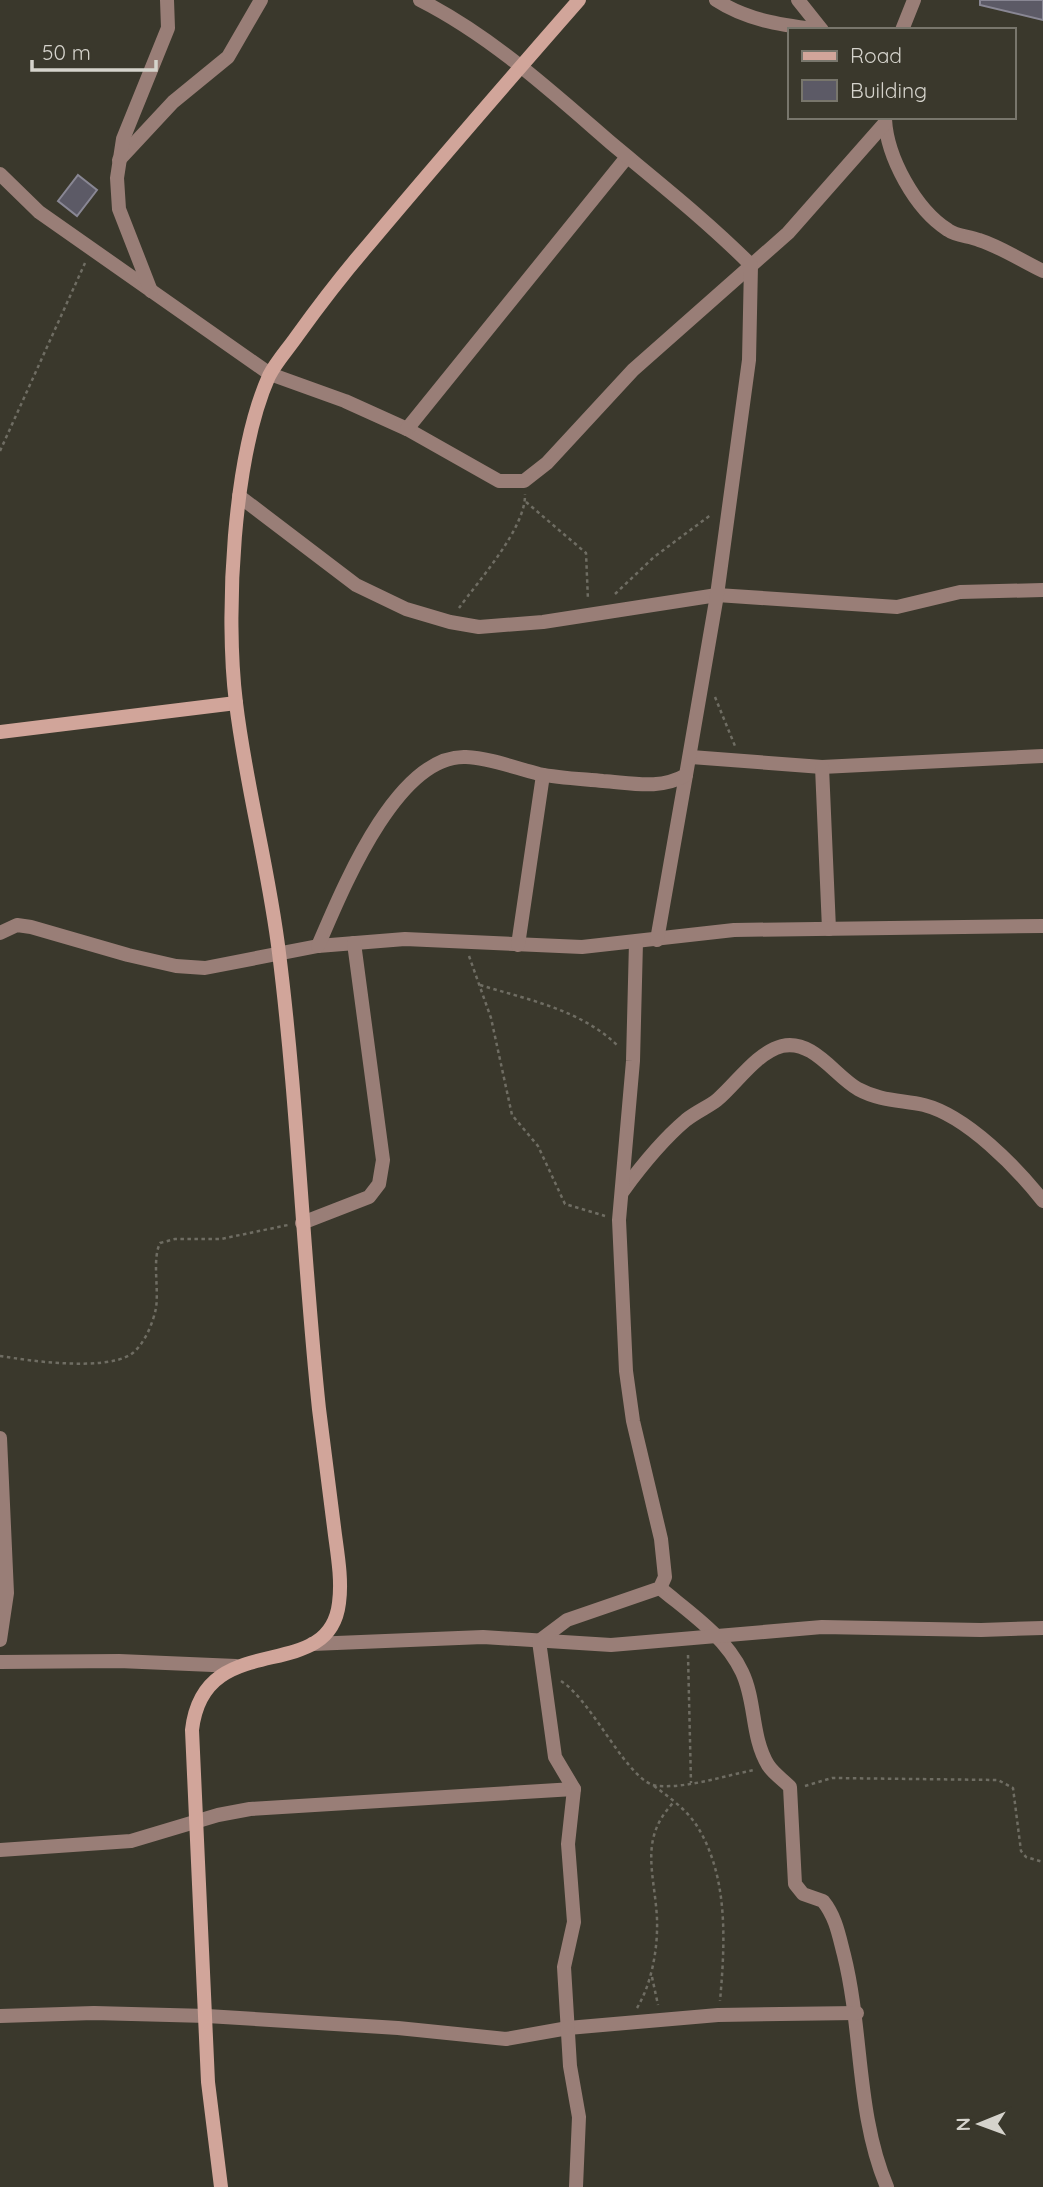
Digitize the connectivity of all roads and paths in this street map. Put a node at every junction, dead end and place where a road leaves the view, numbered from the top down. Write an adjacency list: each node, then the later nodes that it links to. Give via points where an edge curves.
1 (166, 0): 14 (street, via 168,28 139,94)
2 (261, 0): 14 (street, via 228,58 173,102)
3 (420, 0): 11 (street)
4 (579, 0): 11 (street)
5 (716, 0): 8 (street, via 766,23)
6 (798, 0): 9 (street)
7 (914, 0): 10 (street)
8 (805, 28)
9 (819, 28)
10 (903, 28)
11 (521, 66): 13 (street); 20 (street, via 330,290)
12 (884, 120): 17 (street, via 788,233); 18 (street, via 904,178 927,213 950,232 981,240)
13 (627, 157): 17 (street, via 705,220); 21 (street)
14 (118, 161): 19 (street, via 119,209)
15 (0, 174): 16 (street, via 39,212)
16 (90, 249): 19 (street); 22 (path)
17 (751, 265): 23 (street, via 633,370 547,463); 25 (street, via 749,360)
18 (1043, 271)
19 (152, 293): 20 (street)
20 (270, 374): 21 (street); 24 (street)
21 (407, 429): 23 (street, via 499,481)
22 (0, 451)
23 (524, 481): 26 (path)
24 (239, 496): 30 (street, via 356,585 406,609); 32 (street, via 232,631)
25 (730, 499): 28 (street); 29 (path, via 654,557)
26 (525, 501): 29 (path, via 586,553); 30 (path, via 514,530)
27 (1043, 590): 28 (street, via 960,592 897,607)
28 (718, 596): 29 (street); 31 (street)
29 (591, 614): 30 (street, via 509,626)
30 (450, 622)
31 (706, 666): 35 (street); 36 (path, via 723,720)
32 (236, 703): 33 (street); 49 (street)
33 (0, 732)
34 (1043, 756): 37 (street)
35 (691, 757): 36 (street); 39 (street)
36 (746, 764): 37 (street)
37 (822, 767): 41 (street)
38 (543, 775): 39 (street, via 653,785); 47 (street); 48 (street, via 466,757 442,759 386,812 352,866)
39 (686, 775): 44 (street)
40 (1043, 926): 41 (street)
41 (829, 929): 44 (street, via 734,930)
42 (0, 933): 49 (street, via 17,925 31,927 176,966 205,968)
43 (463, 940): 46 (street); 47 (street); 50 (path)
44 (657, 940): 45 (street)
45 (636, 942): 47 (street, via 582,947); 51 (street)
46 (354, 943): 48 (street); 55 (street, via 383,1160 379,1184 369,1197)
47 (518, 945)
48 (318, 946): 49 (street)
49 (279, 953): 55 (street)
50 (480, 985): 51 (path, via 565,1011 609,1037); 54 (path, via 512,1115 547,1162 559,1197 572,1208)
51 (633, 1061): 52 (street)
52 (622, 1192): 53 (street, via 663,1139 772,1050 786,1045 801,1046 822,1058 839,1077 873,1096 944,1114 1005,1158); 54 (street)
53 (1043, 1201)
54 (619, 1220): 58 (street, via 626,1371 661,1539 664,1577)
55 (302, 1223): 56 (path, via 221,1239 160,1243 156,1310 141,1345 130,1355 79,1362); 65 (street, via 340,1573 339,1605 331,1630)
56 (0, 1356)
57 (0, 1438): 63 (street, via 7,1593)
58 (660, 1588): 59 (street); 64 (street, via 566,1620)
59 (682, 1606): 61 (street); 62 (street)
60 (1043, 1628): 61 (street, via 822,1627)
61 (716, 1635): 62 (street); 69 (street, via 743,1674)
62 (689, 1638): 64 (street, via 611,1645); 70 (path)
63 (0, 1640)
64 (539, 1641): 65 (street, via 483,1637); 68 (street)
65 (312, 1644): 67 (street)
66 (0, 1662): 67 (street)
67 (236, 1666): 75 (street, via 216,1678 194,1713)
68 (543, 1670): 71 (path, via 577,1692 629,1769); 72 (street, via 555,1758)
69 (769, 1767): 70 (path); 73 (street)
70 (691, 1783): 71 (path)
71 (654, 1786): 74 (path)
72 (574, 1789): 75 (street, via 262,1808); 85 (street, via 568,1843 574,1922 564,1967)
73 (793, 1794): 77 (path, via 832,1778 998,1780 1013,1788 1016,1797 1021,1851); 79 (street, via 795,1884 797,1890 830,1909)
74 (674, 1802): 78 (path, via 661,1815 651,1847 657,1929); 80 (path, via 697,1825 718,1877 723,1945)
75 (198, 1821): 76 (street, via 131,1841); 82 (street)
76 (0, 1850)
77 (1043, 1862)
78 (651, 1974): 83 (path); 84 (path)
79 (857, 2013): 80 (street); 88 (street, via 872,2142)
80 (718, 2015): 83 (street)
81 (0, 2016): 82 (street)
82 (207, 2016): 85 (street, via 484,2038 532,2036); 86 (street, via 208,2082)
83 (662, 2020): 84 (street)
84 (628, 2023): 85 (street)
85 (568, 2028): 87 (street, via 579,2117)
86 (220, 2187)
87 (576, 2187)
88 (887, 2187)

